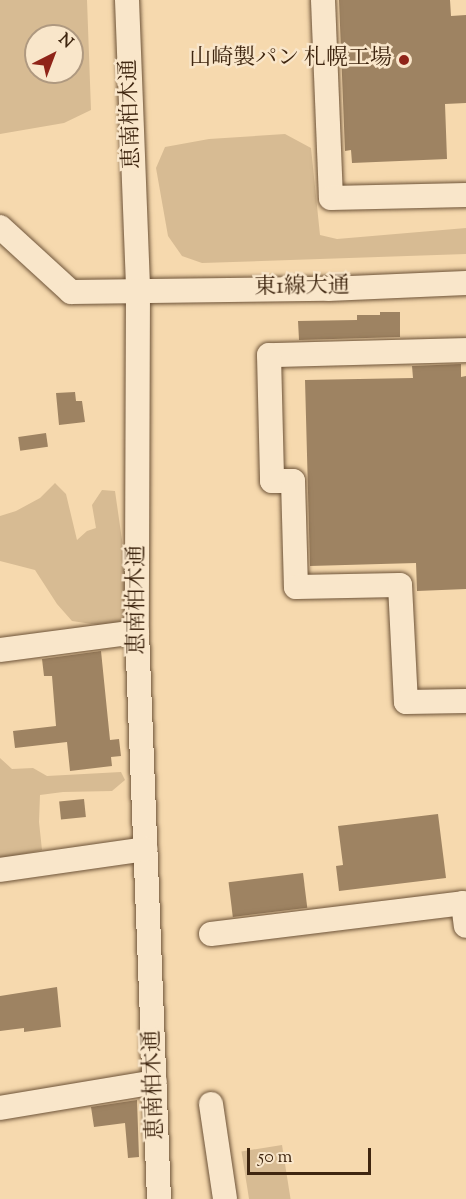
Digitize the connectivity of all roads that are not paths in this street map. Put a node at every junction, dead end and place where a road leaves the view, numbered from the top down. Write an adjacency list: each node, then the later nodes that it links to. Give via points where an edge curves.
1 (128, 0): 6 (street, 恵南柏木通)
2 (323, 0): 3 (street, via 331,198)
3 (466, 195)
4 (0, 228): 6 (street, 東1線大通, via 71,292)
5 (466, 283): 6 (street, 東1線大通, via 328,289)
6 (138, 289): 8 (street, 恵南柏木通)
7 (466, 350): 10 (street, via 269,355 272,482 293,481 296,587 400,585 406,702)
8 (137, 632): 9 (street); 11 (street, 恵南柏木通)
9 (0, 650)
10 (466, 701)
11 (145, 849): 12 (street); 15 (street, 恵南柏木通)
12 (0, 870)
13 (465, 910): 14 (street)
14 (211, 934)
15 (155, 1082): 17 (street); 18 (street, 恵南柏木通)
16 (211, 1104): 19 (street)
17 (0, 1108)
18 (159, 1199)
19 (225, 1199)

